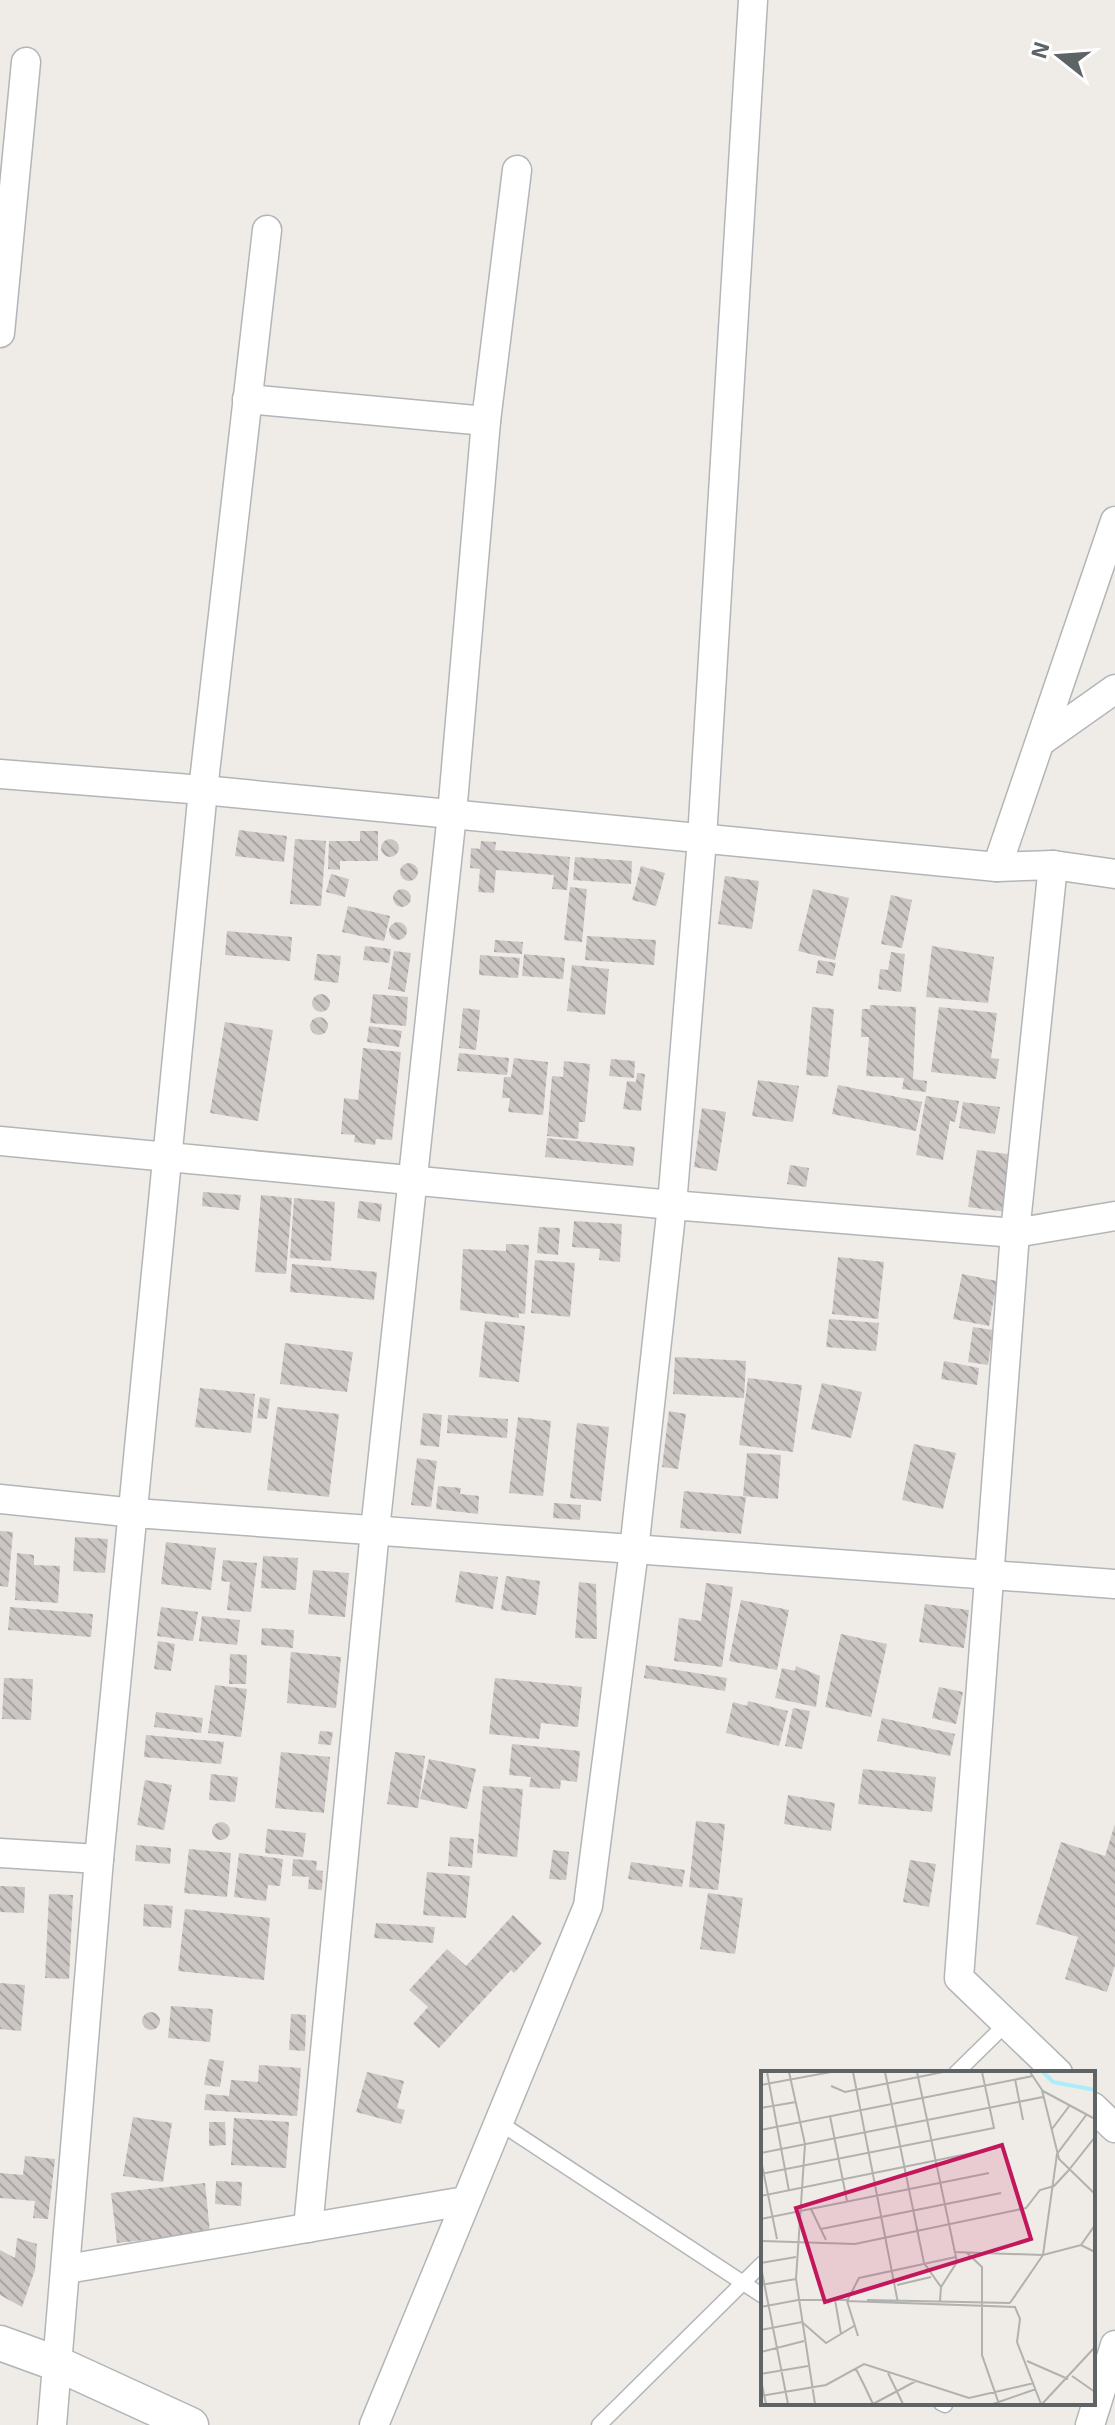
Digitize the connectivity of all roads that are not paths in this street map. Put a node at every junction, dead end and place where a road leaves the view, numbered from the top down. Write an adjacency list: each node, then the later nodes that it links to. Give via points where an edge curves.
1 (753, 0): 14 (street)
2 (26, 62): 5 (street)
3 (517, 170): 7 (street)
4 (267, 230): 6 (street)
5 (0, 333)
6 (247, 399): 7 (street); 12 (street)
7 (486, 421): 13 (street)
8 (1115, 521): 10 (street)
9 (1115, 689): 10 (street)
10 (1040, 742): 16 (street)
11 (0, 774): 12 (street)
12 (203, 790): 13 (street); 19 (street)
13 (452, 814): 14 (street); 20 (street)
14 (702, 839): 16 (street); 21 (street)
15 (1053, 865): 16 (street); 17 (street); 23 (street)
16 (997, 867)
17 (1115, 874)
18 (0, 1141): 19 (street)
19 (167, 1158): 20 (street); 25 (street)
20 (412, 1178): 21 (street); 26 (street)
21 (672, 1205): 23 (street); 27 (street)
22 (1115, 1216): 23 (street)
23 (1015, 1233): 28 (street)
24 (0, 1499): 25 (street)
25 (135, 1513): 26 (street); 31 (street)
26 (375, 1530): 27 (street); 39 (street)
27 (634, 1550): 28 (street); 36 (street, via 588,1906)
28 (987, 1577): 29 (street); 32 (street, via 959,1978)
29 (1115, 1584)
30 (0, 1853): 31 (street)
31 (99, 1859): 41 (street)
32 (1006, 2024): 33 (lane); 34 (street)
33 (958, 2071)
34 (1056, 2071)
35 (1095, 2109): 37 (street)
36 (500, 2123): 38 (street); 42 (lane)
37 (1115, 2128)
38 (465, 2201): 39 (street); 49 (street)
39 (308, 2228): 41 (street)
40 (761, 2265): 42 (lane)
41 (67, 2269): 46 (street)
42 (743, 2283): 43 (lane); 50 (lane)
43 (761, 2295)
44 (0, 2343): 46 (street)
45 (1115, 2345): 51 (street)
46 (58, 2364): 47 (street); 48 (street)
47 (52, 2425)
48 (191, 2425)
49 (374, 2425)
50 (599, 2425)
51 (1090, 2425)

